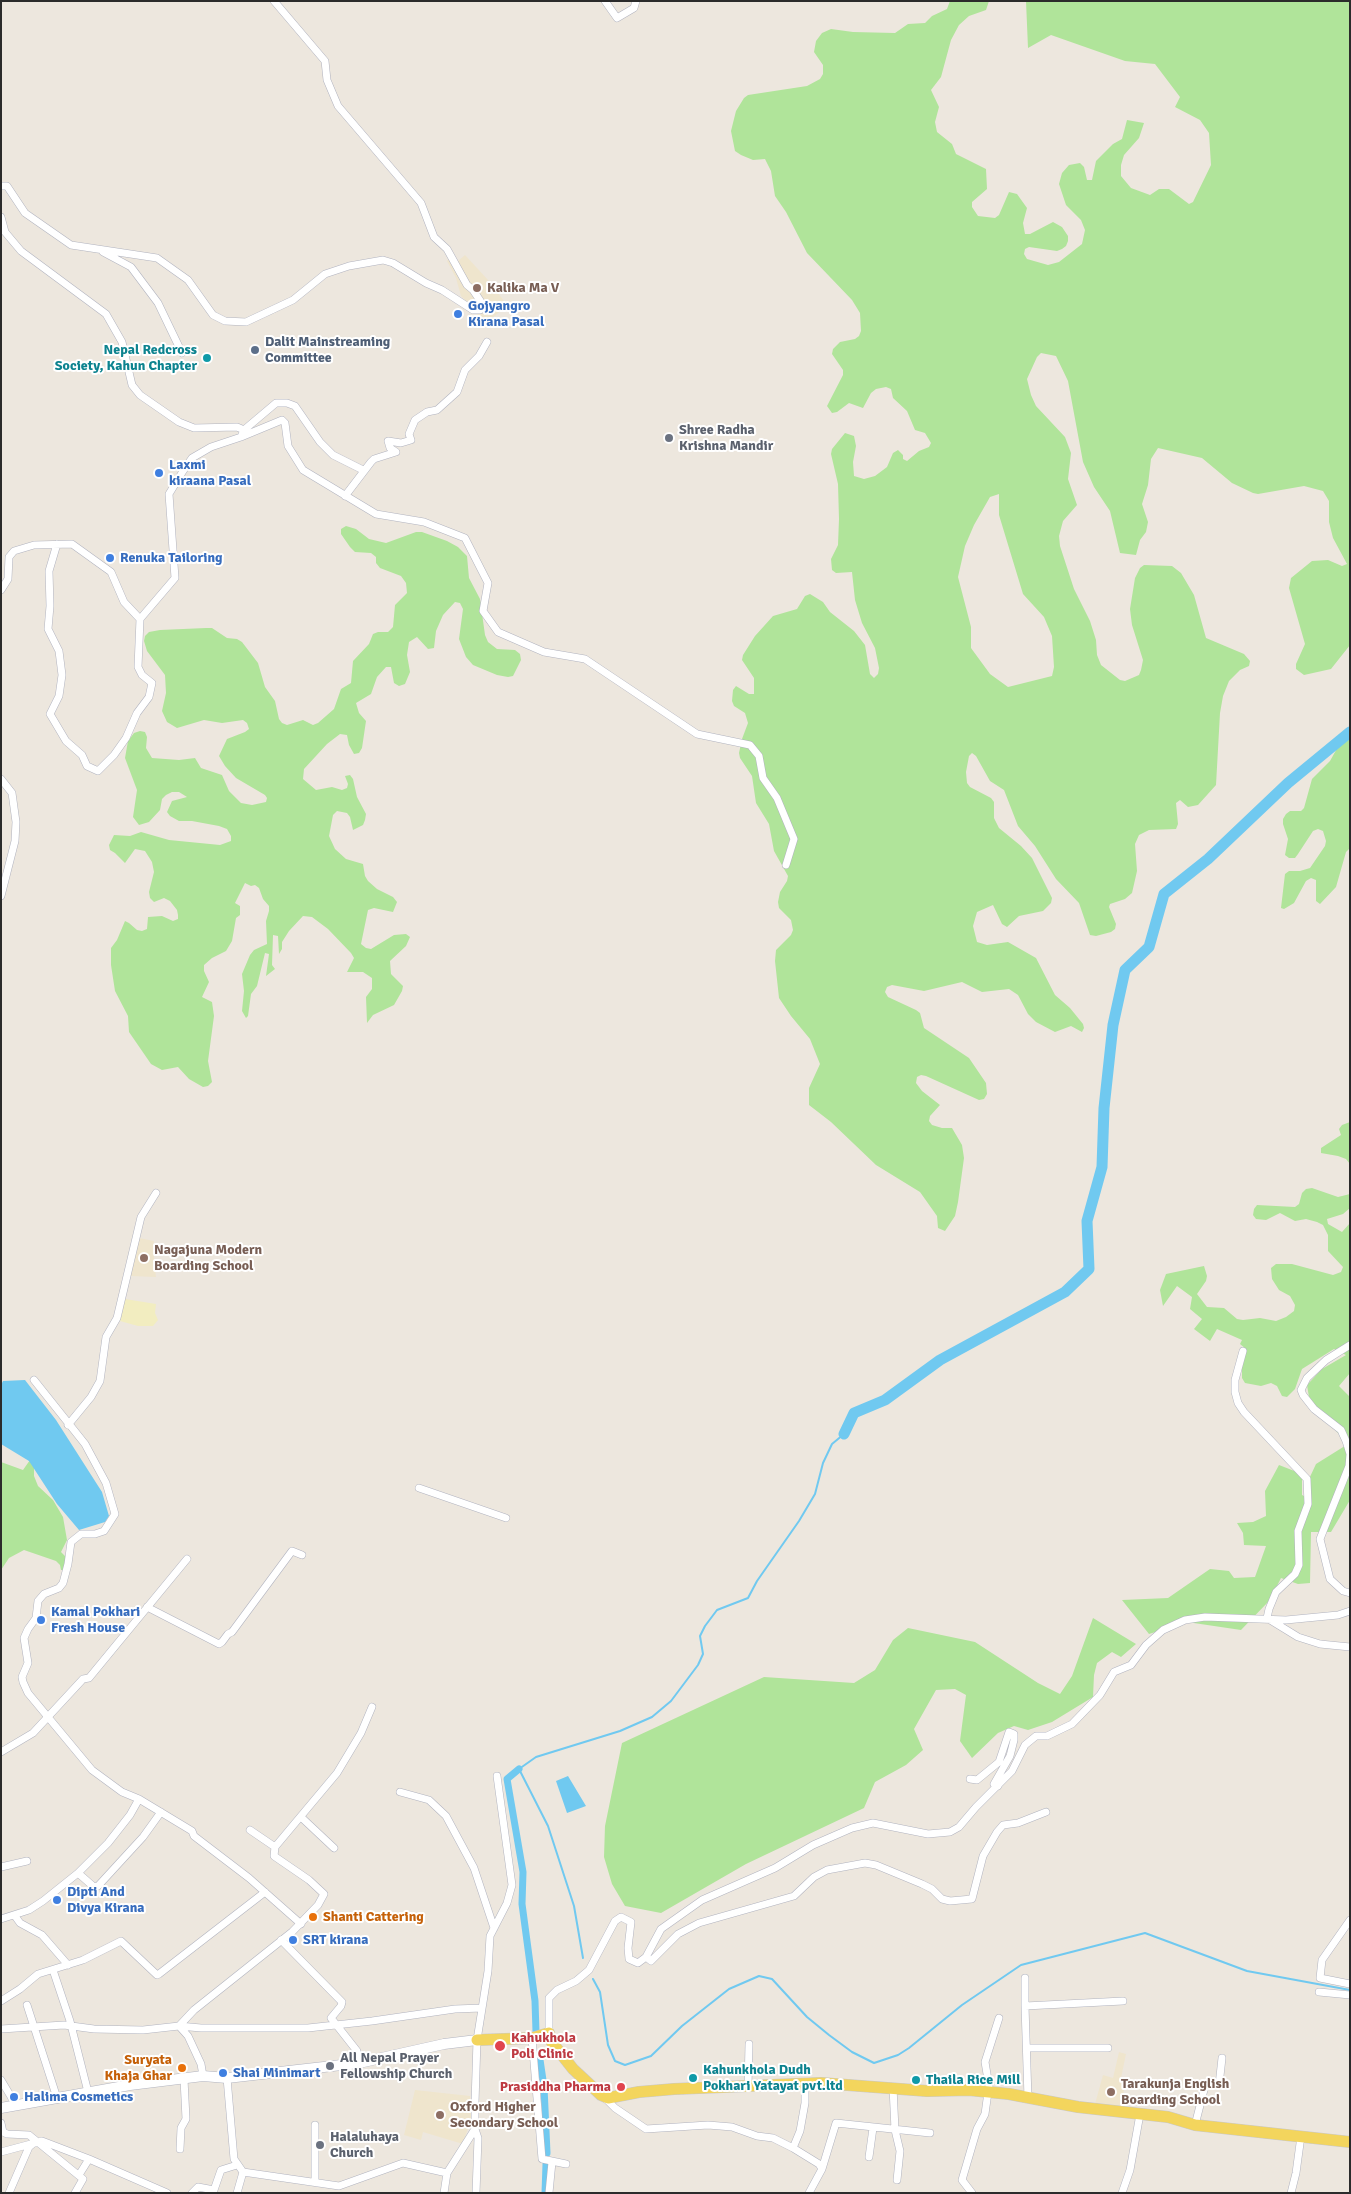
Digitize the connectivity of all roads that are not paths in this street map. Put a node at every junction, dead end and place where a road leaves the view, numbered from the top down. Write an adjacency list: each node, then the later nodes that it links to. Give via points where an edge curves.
1 (274, 1): 6 (street, via 326,61 327,80 338,106 421,203 434,237 447,249 467,285 481,302 480,310 472,310 442,290 383,260 325,274 293,300 246,322 225,320 213,315 188,280 157,258)
2 (605, 1): 3 (street, via 617,18 634,8)
3 (636, 1)
4 (1, 186): 6 (street, via 7,186 25,213 50,232 71,245)
5 (1, 218): 9 (street, via 5,232 21,251 106,314 122,342 132,385 140,395 179,422 194,428 237,427)
6 (100, 251): 8 (street, via 131,267 158,303)
7 (487, 342): 10 (street, via 480,356 464,370 457,392 437,410 415,420 409,434 411,440 401,443 388,441 396,452 374,459)
8 (182, 354)
9 (242, 433): 10 (street, via 276,404 287,403 295,406 333,455); 11 (street, via 282,420 288,446 303,470); 14 (street, via 192,458 169,494 175,578)
10 (363, 470): 11 (street)
11 (345, 496): 16 (street, via 376,514 424,522 465,538 488,583 483,611 498,632 544,652 585,659 697,734 750,745 759,756 763,778 777,798 794,838)
12 (56, 544): 13 (street, via 34,545 14,551 9,556 8,579); 14 (street, via 72,544 111,572 124,602); 14 (street, via 49,571 48,629 59,651 62,675 59,696 50,714 66,742 82,755 87,766 98,771 126,738 137,713 149,697 152,683 138,667)
13 (1, 590)
14 (140, 619)
15 (1, 779): 17 (street, via 12,793 16,822 15,841)
16 (786, 865)
17 (1, 896)
18 (156, 1192): 22 (street, via 141,1217 117,1318 106,1337 100,1381)
19 (1350, 1345): 27 (street, via 1326,1360 1307,1378 1301,1390 1314,1409 1340,1430 1350,1454 1349,1466 1320,1539 1330,1579)
20 (1242, 1351): 30 (street, via 1235,1380 1238,1403 1307,1479 1308,1504 1298,1531 1299,1566 1276,1592)
21 (34, 1380): 22 (street)
22 (68, 1425): 33 (street, via 85,1444 99,1468 115,1514 104,1531 81,1534 71,1542 63,1583 39,1599 36,1618 24,1638 28,1663 23,1682)
23 (419, 1488): 24 (street)
24 (506, 1518)
25 (302, 1555): 28 (street, via 292,1551 232,1632 219,1644)
26 (187, 1559): 28 (street)
27 (1350, 1593)
28 (147, 1607): 33 (street, via 90,1678 83,1679)
29 (1350, 1611): 30 (street, via 1286,1620)
30 (1267, 1618): 31 (street, via 1298,1637 1320,1644); 37 (street, via 1205,1617 1185,1620 1163,1630 1131,1665 1114,1672 1100,1695 1072,1724 1048,1736 1036,1736 1025,1745 1012,1771)
31 (1350, 1647)
32 (372, 1707): 42 (street, via 350,1754)
33 (48, 1717): 34 (street, via 33,1733); 39 (street, via 92,1770 122,1792)
34 (1, 1752)
35 (497, 1776): 54 (street, via 512,1884 507,1903)
36 (970, 1779): 37 (street, via 977,1780 999,1762 1009,1732 1014,1734 1014,1740 1010,1756 994,1784)
37 (998, 1786): 56 (street, via 966,1821 950,1832 928,1834 873,1823 852,1828 813,1845 775,1868 702,1900 661,1929)
38 (400, 1792): 54 (street, via 429,1800 446,1816 474,1868)
39 (139, 1799): 40 (street); 48 (street, via 108,1843)
40 (161, 1812): 48 (street, via 143,1837 98,1886 94,1887); 49 (street, via 192,1831 194,1836)
41 (1046, 1812): 56 (street, via 1004,1825 996,1832 983,1856 972,1899 950,1902 922,1884 865,1863 814,1876 794,1896 699,1923 678,1934 651,1962)
42 (301, 1817): 44 (street); 45 (street)
43 (250, 1830): 44 (street)
44 (275, 1847): 53 (street, via 274,1856 324,1894)
45 (334, 1848)
46 (27, 1861): 47 (street)
47 (1, 1867)
48 (78, 1873): 50 (street, via 42,1901)
49 (265, 1892): 53 (street); 57 (street, via 157,1975 121,1941)
50 (15, 1916): 51 (street); 57 (street, via 20,1923 42,1935)
51 (1, 1919)
52 (1350, 1920): 60 (street, via 1322,1960 1320,1978)
53 (301, 1924): 55 (street)
54 (494, 1928): 67 (street, via 490,1936)
55 (281, 1940): 69 (street, via 342,2002 331,2018); 71 (street)
56 (646, 1957): 74 (street, via 638,1963 629,1959 631,1922 621,1917 615,1921 589,1970 549,1998)
57 (68, 1965): 58 (street)
58 (53, 1970): 63 (street, via 38,1974); 70 (street)
59 (1025, 1978): 66 (street)
60 (1350, 1984)
61 (1319, 1992): 62 (street)
62 (1350, 1995)
63 (1, 2001)
64 (1123, 2001): 66 (street)
65 (27, 2005): 72 (street)
66 (1025, 2006): 78 (street)
67 (482, 2008): 69 (street); 76 (street)
68 (999, 2018): 90 (street, via 985,2062)
69 (335, 2025): 71 (street, via 308,2028); 81 (street, via 357,2051)
70 (71, 2026): 71 (street, via 143,2030); 72 (street); 89 (street)
71 (178, 2026): 82 (street, via 188,2036)
72 (33, 2028): 73 (street); 92 (street)
73 (1, 2029)
74 (549, 2033): 75 (main road); 91 (main road, via 551,2041 573,2069)
75 (532, 2038): 76 (main road); 112 (street, via 542,2159)
76 (477, 2040): 81 (main road); 101 (street)
77 (749, 2044): 87 (street)
78 (1028, 2048): 79 (street); 93 (street)
79 (1108, 2048)
80 (1222, 2058): 99 (street, via 1219,2085 1205,2086)
81 (359, 2063): 83 (main road)
82 (203, 2076): 83 (main road); 84 (main road)
83 (227, 2078): 114 (street)
84 (184, 2079): 89 (main road); 108 (street, via 186,2119 181,2128)
85 (1, 2080): 94 (street)
86 (805, 2084): 87 (main road); 88 (main road); 107 (street, via 800,2131)
87 (748, 2087): 91 (main road, via 674,2089)
88 (893, 2087): 90 (main road); 102 (street)
89 (88, 2092): 92 (main road)
90 (988, 2092): 93 (main road); 130 (street, via 985,2114 977,2129 962,2180)
91 (604, 2097): 107 (street, via 646,2129 732,2126 757,2136 773,2138)
92 (57, 2098): 94 (main road)
93 (1028, 2098): 96 (main road)
94 (16, 2105): 95 (main road)
95 (1, 2108)
96 (1140, 2114): 99 (main road, via 1168,2117); 131 (street, via 1130,2170)
97 (1, 2123): 105 (street, via 3,2132 29,2135)
98 (315, 2125): 120 (street)
99 (1194, 2125): 104 (main road)
100 (873, 2128): 102 (street); 110 (street); 115 (street, via 836,2124)
101 (475, 2129): 117 (street); 127 (street, via 478,2138)
102 (895, 2130): 103 (street); 119 (street, via 900,2151)
103 (930, 2133)
104 (1300, 2136): 106 (main road); 132 (street)
105 (37, 2142): 109 (street); 111 (street, via 45,2141); 118 (street); 121 (street, via 29,2147)
106 (1350, 2142)
107 (793, 2148): 115 (street)
108 (180, 2149)
109 (1, 2152)
110 (869, 2157)
111 (89, 2159): 118 (street); 123 (street)
112 (552, 2162): 113 (street); 128 (street)
113 (566, 2164)
114 (237, 2165): 116 (street); 124 (street, via 221,2170 214,2190 198,2187)
115 (822, 2169): 129 (street)
116 (242, 2172): 120 (street); 125 (street)
117 (447, 2173): 120 (street, via 404,2163 346,2185); 126 (street)
118 (81, 2177): 122 (street)
119 (897, 2180)
120 (315, 2182)
121 (9, 2193)
122 (75, 2193)
123 (166, 2193)
124 (192, 2193)
125 (237, 2193)
126 (444, 2193)
127 (476, 2193)
128 (549, 2193)
129 (809, 2193)
130 (972, 2193)
131 (1122, 2193)
132 (1290, 2193)

